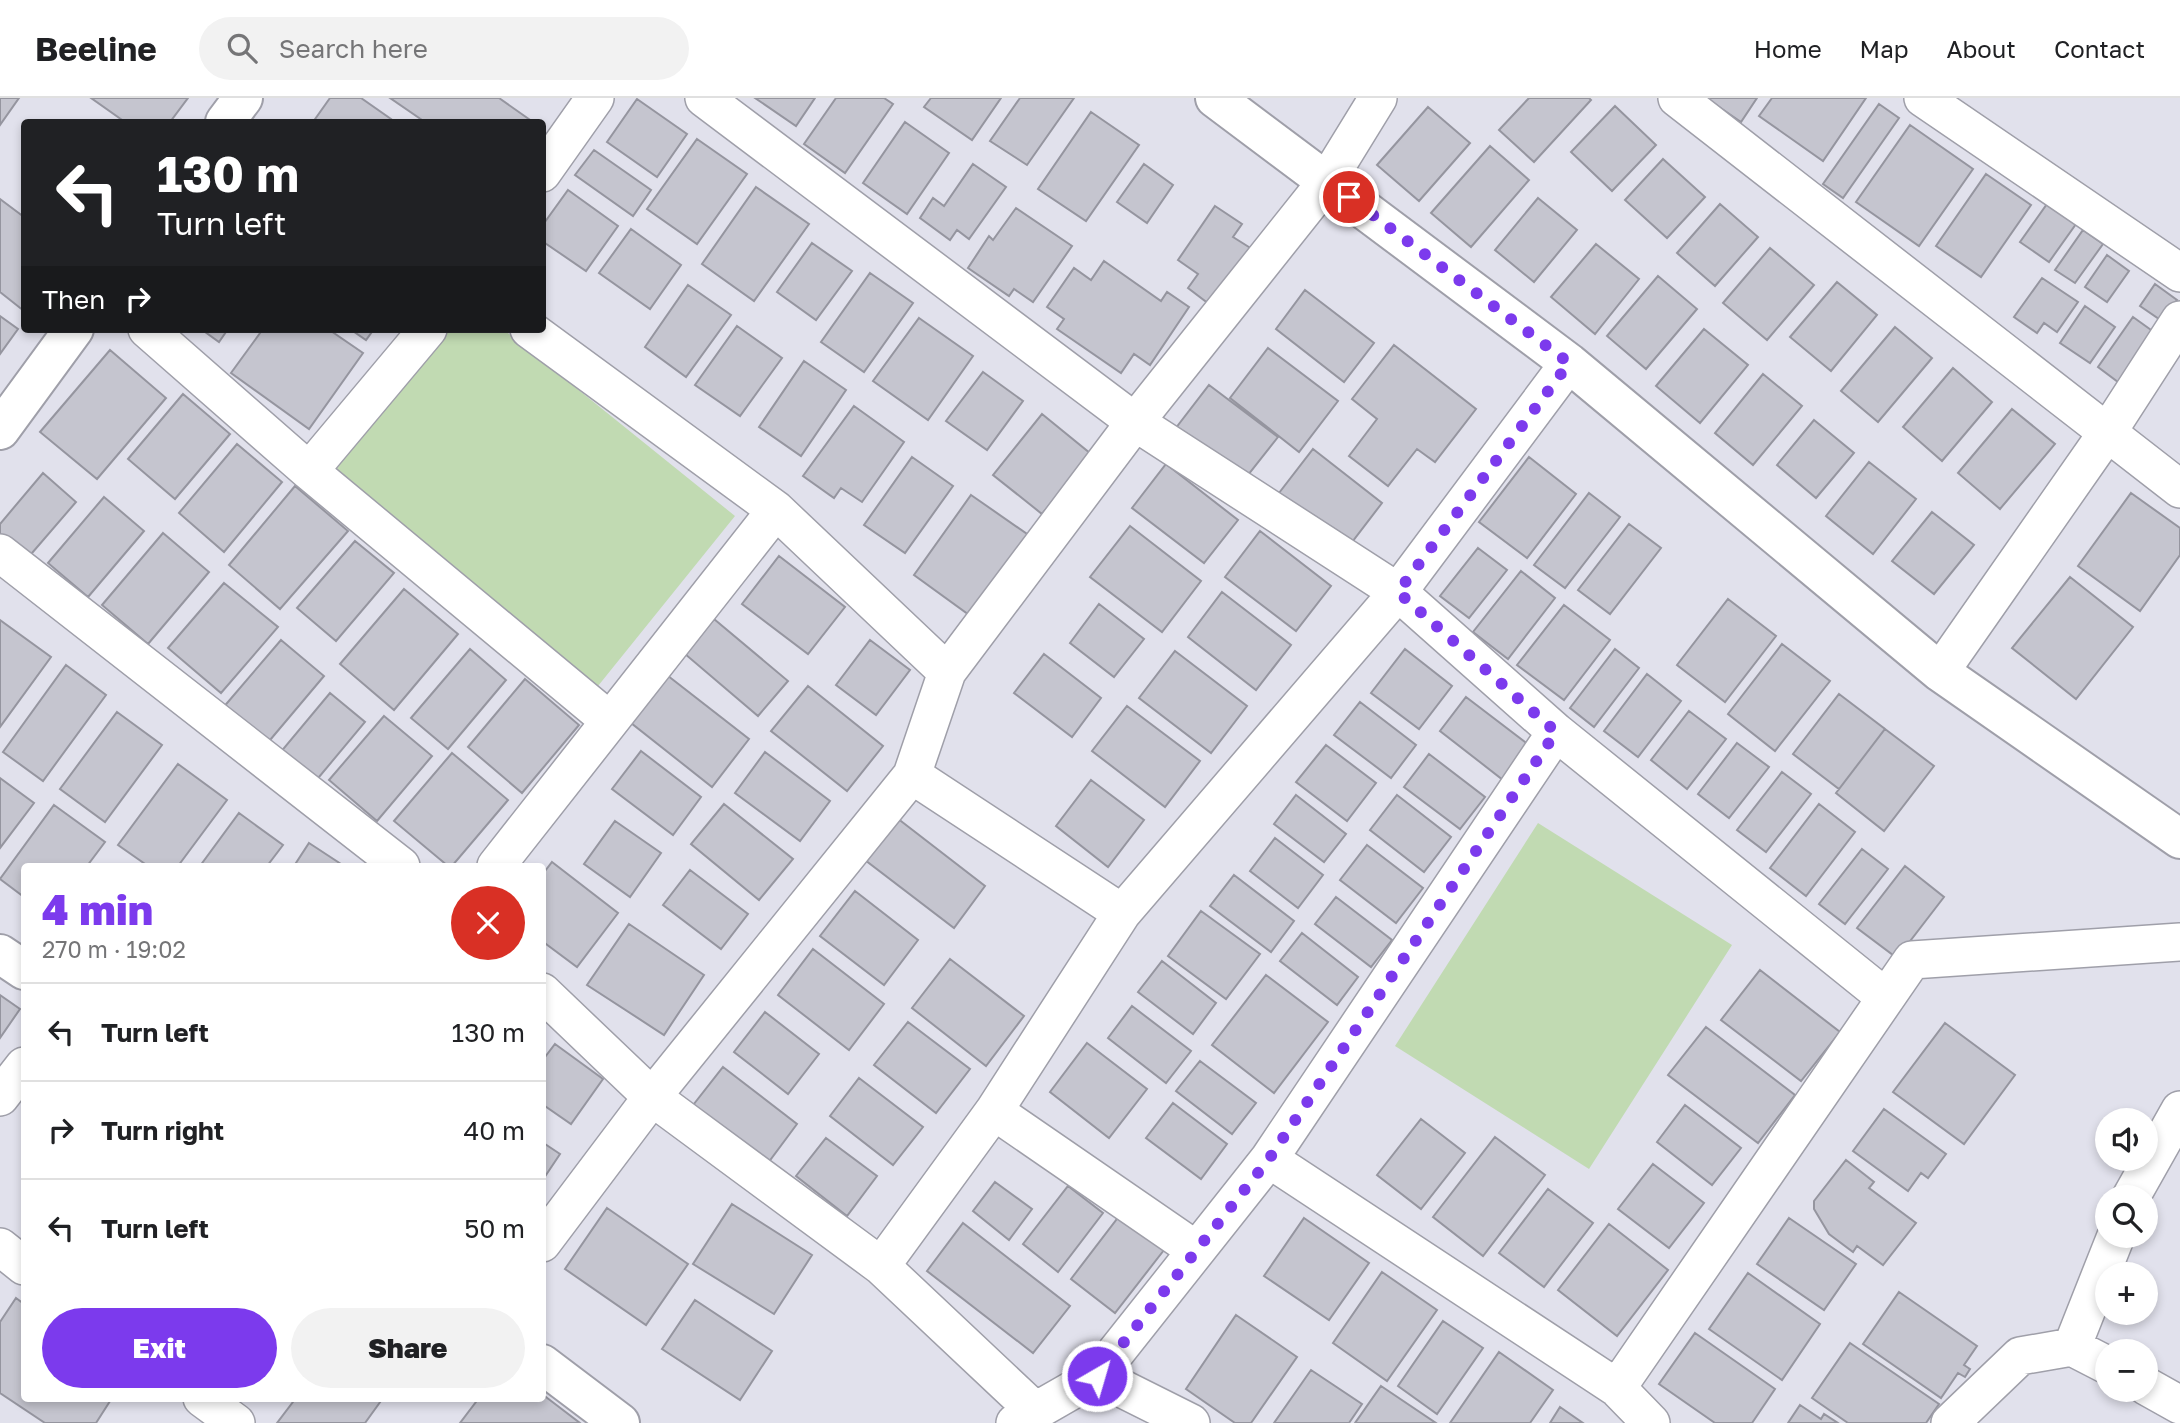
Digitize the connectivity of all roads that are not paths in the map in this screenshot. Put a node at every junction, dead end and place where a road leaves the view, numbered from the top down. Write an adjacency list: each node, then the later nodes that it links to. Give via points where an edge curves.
1 (243, 98): 8 (street)
2 (595, 98): 9 (street)
3 (704, 98): 18 (street)
4 (1215, 98): 10 (street)
5 (1378, 98): 10 (street)
6 (1677, 98): 20 (street)
7 (1923, 98): 11 (street)
8 (227, 119)
9 (546, 167)
10 (1327, 181): 17 (street); 18 (street)
11 (2180, 273)
12 (2180, 320): 20 (street)
13 (71, 333): 19 (street)
14 (152, 333): 21 (street)
15 (425, 333): 21 (street)
16 (534, 333): 23 (street)
17 (1569, 363): 25 (street); 27 (street)
18 (1135, 422): 25 (street); 26 (street)
19 (0, 430)
20 (2108, 433): 22 (street); 27 (street)
21 (309, 471): 28 (street)
22 (2180, 489)
23 (776, 510): 26 (street); 28 (street)
24 (0, 553): 32 (street)
25 (1398, 592): 29 (street); 34 (street)
26 (947, 672): 30 (street)
27 (1940, 672): 31 (street)
28 (610, 721): 33 (street)
29 (1556, 732): 39 (street); 45 (street)
30 (912, 775): 34 (street); 42 (street)
31 (2180, 839)
32 (397, 863)
33 (498, 863)
34 (1122, 913): 44 (street)
35 (2180, 942): 39 (street, via 1912,960)
36 (0, 954): 37 (street)
37 (21, 968)
38 (546, 996): 42 (street)
39 (1885, 997): 57 (street)
40 (21, 1070): 41 (street)
41 (0, 1097)
42 (652, 1097): 47 (street); 52 (street)
43 (2180, 1110): 46 (street)
44 (994, 1111): 50 (street); 52 (street)
45 (1269, 1159): 50 (street); 57 (street)
46 (2139, 1185)
47 (546, 1238)
48 (0, 1247): 51 (street)
49 (2111, 1248): 53 (street)
50 (1196, 1250): 56 (street)
51 (21, 1264)
52 (881, 1266): 61 (street)
53 (2072, 1347): 54 (street); 66 (street, via 2020,1356)
54 (2095, 1359)
55 (546, 1367): 63 (street)
56 (1097, 1376): 61 (street); 64 (street)
57 (1617, 1388): 65 (street)
58 (2158, 1393): 60 (street)
59 (207, 1402): 62 (street)
60 (2180, 1405)
61 (1025, 1417)
62 (236, 1423)
63 (620, 1423)
64 (1191, 1423)
65 (1651, 1423)
66 (1950, 1423)

